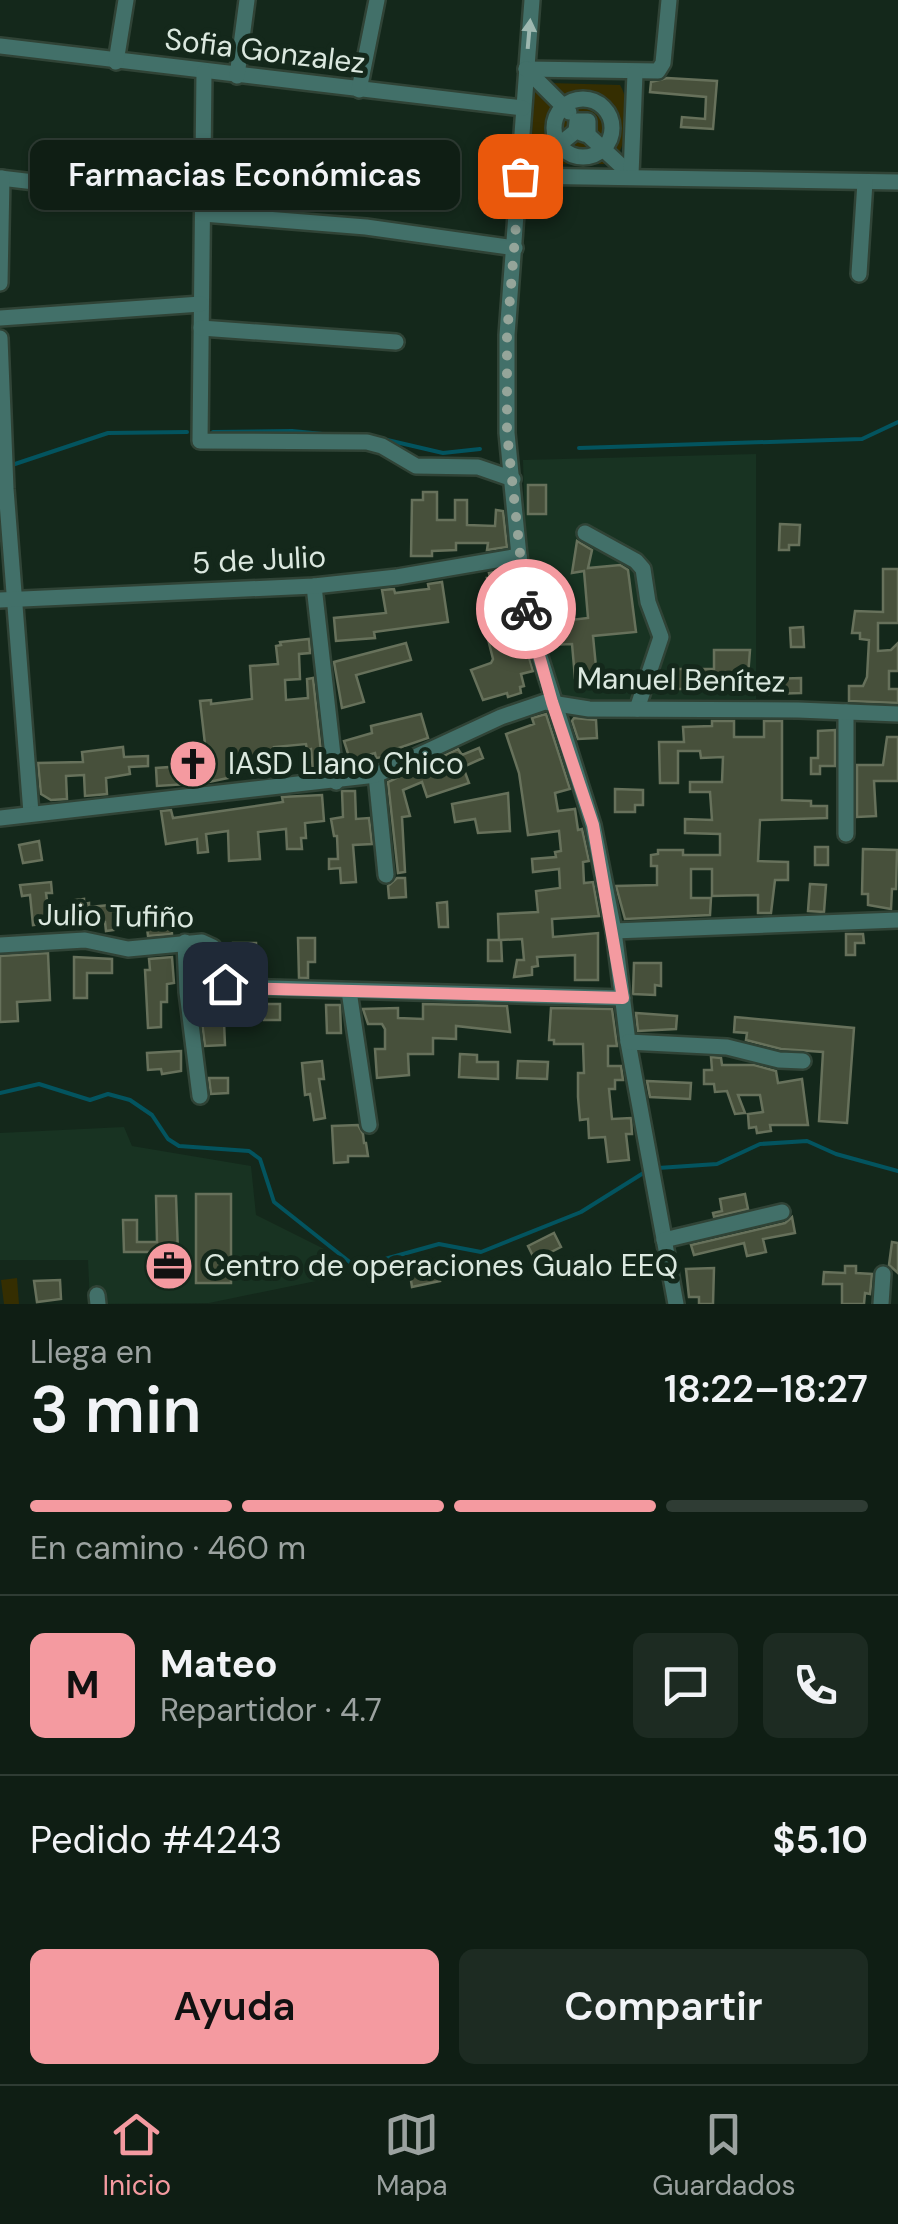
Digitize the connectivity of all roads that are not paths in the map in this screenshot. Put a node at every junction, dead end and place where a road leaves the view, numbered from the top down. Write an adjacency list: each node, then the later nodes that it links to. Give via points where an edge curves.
1 (126, 0): 7 (street)
2 (248, 0): 11 (street)
3 (377, 0): 13 (street)
4 (532, 0): 8 (street, one-way to 4)
5 (669, 0): 12 (street, via 663,64)
6 (0, 46): 7 (street, Sofia Gonzalez)
7 (116, 62): 10 (street, Sofia Gonzalez)
8 (526, 69): 9 (street); 15 (street); 17 (street)
9 (586, 71): 12 (street); 14 (street)
10 (204, 72): 11 (street, Sofia Gonzalez); 31 (street)
11 (237, 76): 13 (street, Sofia Gonzalez)
12 (634, 80): 16 (street); 21 (street)
13 (359, 90): 17 (street, Sofia Gonzalez)
14 (586, 99): 15 (street); 16 (street); 19 (street)
15 (564, 106): 18 (street); 19 (street)
16 (606, 108): 19 (street); 20 (street)
17 (523, 116): 18 (street, Sofia Gonzalez); 26 (street)
18 (554, 125): 19 (street, Sofia Gonzalez); 22 (street)
19 (582, 126): 20 (street, Sofia Gonzalez); 22 (street); 23 (street); 24 (street)
20 (613, 129): 21 (street, Sofia Gonzalez); 23 (street)
21 (632, 132): 25 (street)
22 (560, 146): 24 (street); 26 (street)
23 (603, 150): 24 (street); 25 (street)
24 (584, 157): 27 (street)
25 (631, 175): 27 (street); 29 (street)
26 (520, 176): 27 (street); 32 (street)
27 (584, 176)
28 (1, 178): 31 (street); 34 (street)
29 (865, 182): 30 (street); 33 (street)
30 (898, 182)
31 (203, 208): 32 (street); 35 (street)
32 (514, 248): 41 (street, via 506,368)
33 (859, 274)
34 (0, 283)
35 (201, 304): 36 (street); 37 (street)
36 (0, 318)
37 (201, 328): 39 (street); 41 (street, via 200,440 368,442 416,466 478,467)
38 (0, 338): 40 (street)
39 (396, 342)
40 (0, 377): 45 (street)
41 (513, 479): 43 (street)
42 (584, 534): 47 (street, via 643,569 661,637)
43 (518, 556): 44 (street, 5 de Julio); 46 (street)
44 (314, 586): 45 (street, 5 de Julio); 51 (street)
45 (8, 599): 52 (street)
46 (552, 702): 47 (street, Manuel Benítez); 50 (street, Manuel Benítez, via 501,716); 57 (street, via 593,825)
47 (637, 710): 48 (street, Manuel Benítez)
48 (846, 712): 49 (street, Manuel Benítez); 54 (street)
49 (898, 714)
50 (376, 775): 51 (street, Manuel Benítez); 55 (street)
51 (336, 782): 52 (street, Manuel Benítez)
52 (31, 814): 53 (street, Manuel Benítez)
53 (0, 818)
54 (846, 834)
55 (386, 875)
56 (898, 920): 57 (street)
57 (614, 931): 61 (street)
58 (185, 942): 59 (street, Julio Tufiño, via 128,949 85,940); 60 (street, Julio Tufiño, via 213,947 220,978 234,988); 64 (street)
59 (0, 945)
60 (350, 991): 61 (street, Julio Tufiño); 65 (street)
61 (623, 998): 62 (street)
62 (628, 1042): 63 (street, via 727,1047); 67 (street)
63 (803, 1061)
64 (200, 1096)
65 (369, 1126)
66 (782, 1212): 67 (street)
67 (664, 1240): 69 (street)
68 (884, 1274): 70 (street)
69 (676, 1304)
70 (881, 1304)

